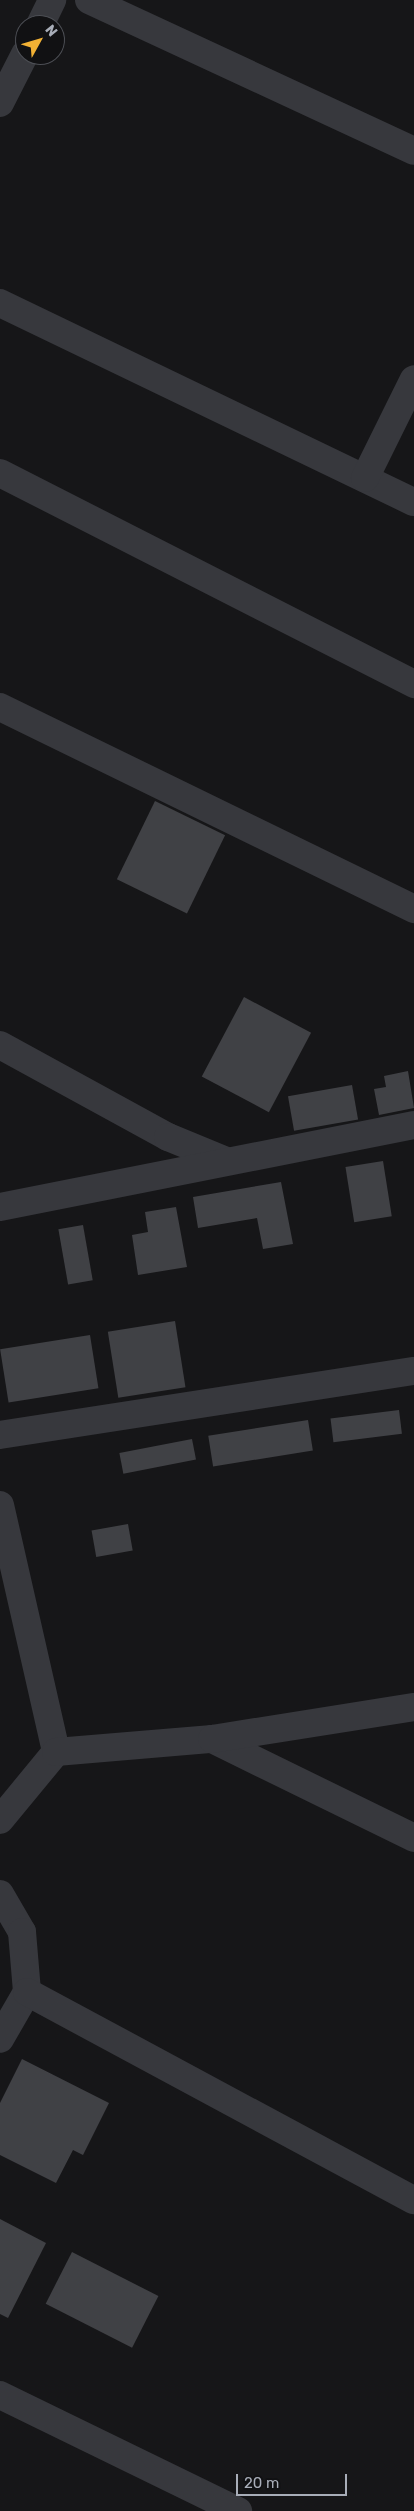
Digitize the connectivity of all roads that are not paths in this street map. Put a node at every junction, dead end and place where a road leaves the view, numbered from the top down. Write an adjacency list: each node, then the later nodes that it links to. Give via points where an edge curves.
1 (52, 0): 3 (street)
2 (89, 0): 6 (street)
3 (45, 15)
4 (19, 65): 5 (street)
5 (0, 103)
6 (414, 151)
7 (0, 303): 10 (street)
8 (414, 379): 10 (street)
9 (0, 473): 12 (street)
10 (365, 478): 11 (street)
11 (414, 502)
12 (414, 684)
13 (0, 707): 14 (street)
14 (414, 909)
15 (0, 1045): 17 (street, via 168,1137)
16 (414, 1125): 17 (street)
17 (224, 1160): 18 (street)
18 (0, 1207)
19 (414, 1371): 20 (street)
20 (0, 1435)
21 (0, 1504): 24 (street)
22 (414, 1707): 23 (street)
23 (212, 1739): 24 (street); 26 (street)
24 (56, 1752): 25 (street)
25 (0, 1820)
26 (414, 1838)
27 (0, 1894): 28 (street, via 22,1932)
28 (27, 1992): 29 (street); 30 (street)
29 (0, 2039)
30 (414, 2200)
31 (0, 2395): 32 (street)
32 (238, 2511)

